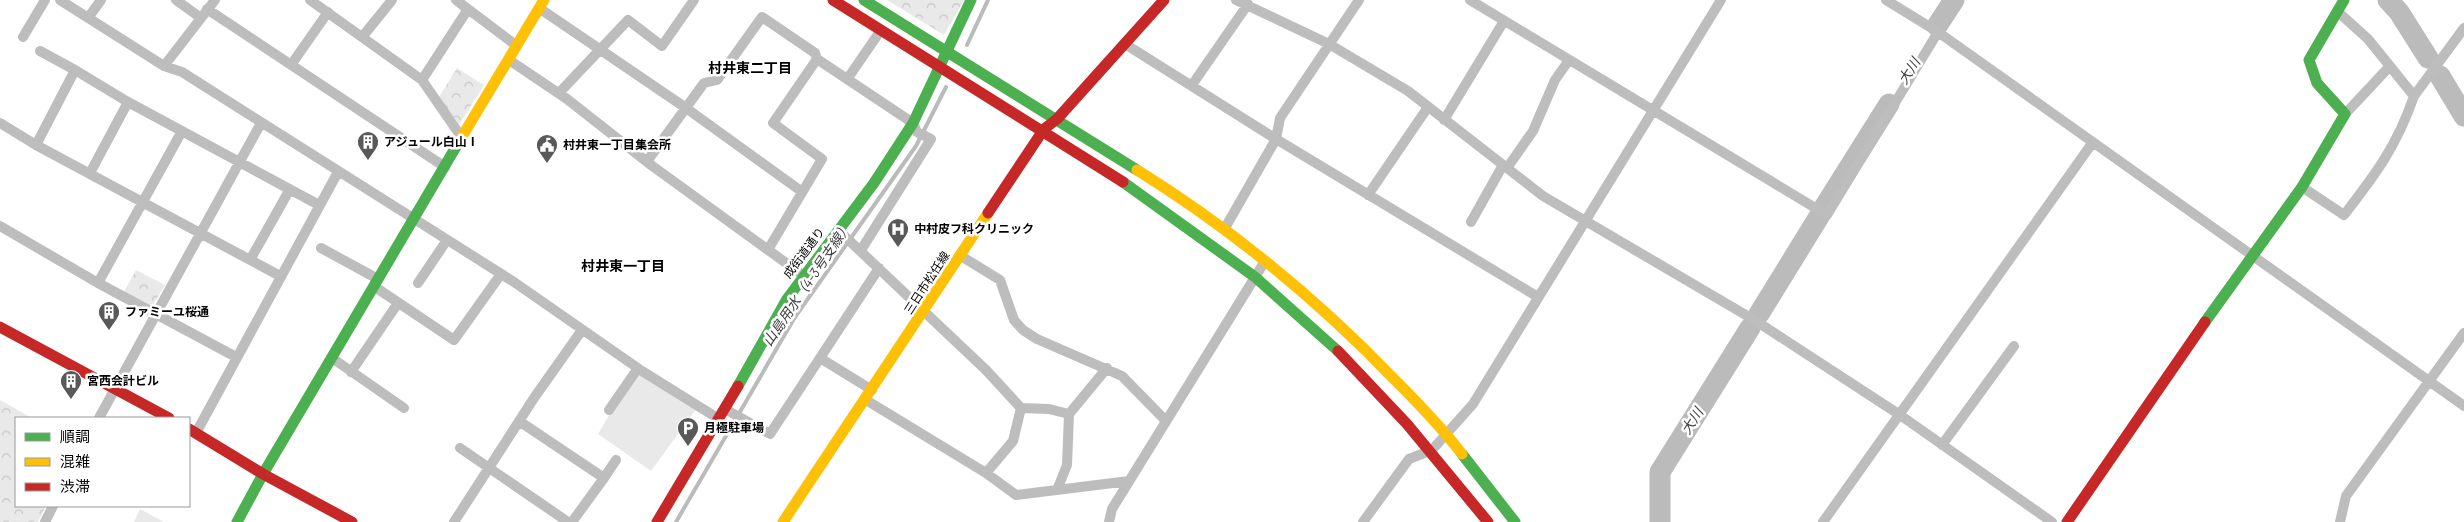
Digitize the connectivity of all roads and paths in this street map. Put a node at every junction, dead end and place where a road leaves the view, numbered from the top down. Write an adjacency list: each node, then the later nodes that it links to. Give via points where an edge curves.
1 (44, 0): 33 (street)
2 (60, 0): 26 (street)
3 (101, 0): 26 (street)
4 (176, 0): 27 (street)
5 (215, 0): 22 (street)
6 (310, 0): 25 (street)
7 (392, 0): 32 (street)
8 (456, 0): 23 (street)
9 (694, 0): 37 (street, via 662,46 628,20)
10 (833, 0): 30 (street)
11 (864, 0): 39 (street)
12 (971, 0): 39 (street, 成街道通り)
13 (1164, 0): 34 (street, 三日市松任線)
14 (1236, 0): 21 (street)
15 (1359, 0): 35 (street)
16 (1470, 0): 28 (street)
17 (1721, 0): 56 (street)
18 (1886, 0): 31 (street)
19 (2344, 0): 24 (street)
20 (541, 4): 36 (street); 37 (street)
21 (1248, 4): 35 (street); 50 (street)
22 (207, 9): 27 (street); 43 (street)
23 (468, 9): 36 (street); 49 (street)
24 (2337, 11): 46 (street, via 2368,39); 57 (street, via 2309,60 2310,71 2318,84)
25 (328, 12): 32 (street); 43 (street)
26 (88, 18): 44 (street)
27 (201, 18): 44 (street)
28 (1504, 21): 42 (street); 59 (street)
29 (2464, 28): 52 (street)
30 (881, 30): 45 (street); 48 (street)
31 (1938, 32): 56 (street, via 1827,216); 67 (street)
32 (363, 36): 49 (street)
33 (22, 37)
34 (1125, 44): 50 (street); 58 (street, 三日市松任線)
35 (1329, 44): 54 (street); 66 (street, via 1280,118)
36 (517, 46): 41 (street)
37 (598, 50): 51 (street); 55 (street)
38 (40, 51): 47 (street)
39 (946, 51): 45 (street, 成街道通り); 58 (street)
40 (817, 59): 48 (street); 55 (street, via 815,53 762,17 717,80 704,83); 77 (street, via 773,123 822,159)
41 (509, 60): 51 (street); 65 (street)
42 (1569, 60): 56 (street); 72 (street, via 1555,80 1532,131)
43 (291, 65): 71 (street)
44 (164, 66): 61 (street, via 182,72)
45 (939, 66): 62 (street); 64 (street, 成街道通り)
46 (2390, 66): 52 (street); 57 (street)
47 (75, 70): 53 (street); 68 (street)
48 (848, 78): 64 (street)
49 (422, 80): 65 (street)
50 (1192, 85): 66 (street)
51 (559, 93): 69 (street)
52 (2414, 96): 75 (street, via 2404,128 2382,166 2344,215)
53 (128, 102): 63 (street); 74 (street)
54 (1428, 106): 59 (street); 78 (street)
55 (686, 108): 69 (street); 77 (street)
56 (1654, 112): 83 (street)
57 (2345, 114): 75 (street)
58 (1057, 119): 62 (street, 三日市松任線); 85 (street)
59 (1444, 120): 72 (street)
60 (0, 123): 68 (street)
61 (261, 123): 70 (street); 73 (street)
62 (1044, 130): 91 (street, 三日市松任線); 99 (street, via 1166,211)
63 (182, 131): 70 (street); 79 (street)
64 (919, 131): 88 (street, 成街道通り, via 874,183); 88 (street, via 931,139)
65 (462, 138): 71 (street)
66 (1276, 139): 78 (street); 85 (street)
67 (2093, 142): 92 (street); 126 (street)
68 (36, 145): 74 (street)
69 (648, 160): 90 (street)
70 (239, 162): 76 (street); 86 (street)
71 (445, 167): 81 (street)
72 (1505, 167): 82 (street); 83 (street, via 1543,196)
73 (338, 172): 80 (street); 81 (street)
74 (90, 174): 79 (street)
75 (2302, 188): 92 (street)
76 (290, 189): 80 (street); 93 (street)
77 (801, 192): 90 (street)
78 (1368, 194): 103 (street)
79 (143, 203): 86 (street); 100 (street)
80 (319, 204): 97 (street)
81 (413, 218): 87 (street); 101 (street)
82 (1471, 222)
83 (1586, 222): 103 (street); 126 (street, via 1756,321)
84 (0, 226): 100 (street)
85 (1225, 228): 94 (street)
86 (199, 233): 93 (street); 106 (street)
87 (447, 240): 96 (street); 102 (street)
88 (850, 241): 95 (street); 98 (street, 成街道通り)
89 (321, 248): 101 (street)
90 (769, 248): 98 (street)
91 (961, 256): 105 (street, 三日市松任線); 115 (street, via 1000,280 1014,320 1023,330)
92 (2251, 256): 117 (street); 157 (street)
93 (250, 260): 97 (street)
94 (1265, 261): 99 (street); 132 (street, via 1370,354)
95 (879, 268): 105 (street); 113 (street)
96 (501, 274): 104 (street, via 454,340); 108 (street)
97 (280, 276): 111 (street)
98 (804, 276): 124 (street, 成街道通り, via 787,299)
99 (1256, 278): 130 (street); 135 (street, via 1378,390)
100 (98, 283): 106 (street)
101 (377, 283): 104 (street); 112 (street)
102 (418, 283)
103 (1538, 297): 132 (street, via 1473,404)
104 (398, 303): 116 (street)
105 (924, 312): 119 (street, 三日市松任線); 122 (street)
106 (157, 314): 111 (street); 118 (street)
107 (0, 327): 118 (street)
108 (582, 330): 114 (street); 129 (street)
109 (2464, 333): 117 (street)
110 (2014, 346): 133 (street)
111 (236, 357): 131 (street)
112 (332, 358): 116 (street); 139 (street)
113 (820, 358): 119 (street); 124 (street, via 770,434)
114 (638, 368): 123 (street); 124 (street)
115 (1107, 368): 125 (street); 130 (street, via 1122,376)
116 (351, 372): 121 (street)
117 (2430, 381): 120 (street); 158 (street, via 2346,496)
118 (114, 389): 127 (street); 128 (street)
119 (869, 395): 138 (street); 150 (street, 三日市松任線)
120 (2464, 406)
121 (404, 408)
122 (1021, 408): 125 (street); 138 (street, via 1013,441)
123 (608, 410)
124 (725, 413): 149 (street, 成街道通り)
125 (1070, 414): 142 (street, via 1067,465)
126 (1900, 415): 133 (street); 155 (street)
127 (100, 417)
128 (167, 417)
129 (519, 420): 137 (street); 140 (street)
130 (1166, 420): 141 (street)
131 (192, 431): 139 (street)
132 (1447, 434): 135 (street); 154 (street)
133 (1942, 445): 156 (street)
134 (460, 448): 137 (street)
135 (1432, 450): 152 (street, via 1409,458); 153 (street)
136 (616, 460): 140 (street)
137 (489, 468): 144 (street); 148 (street)
138 (986, 473): 142 (street, via 1016,495)
139 (263, 474): 146 (street); 147 (street)
140 (604, 478): 148 (street)
141 (1129, 481): 142 (street); 151 (street, via 1112,509)
142 (1057, 490)
143 (52, 507): 145 (street)
144 (456, 521)
145 (45, 522)
146 (237, 522)
147 (352, 522)
148 (570, 522)
149 (657, 522)
150 (783, 522)
151 (1109, 522)
152 (1363, 522)
153 (1488, 522)
154 (1514, 522)
155 (1823, 522)
156 (2052, 522)
157 (2067, 522)
158 (2340, 522)

